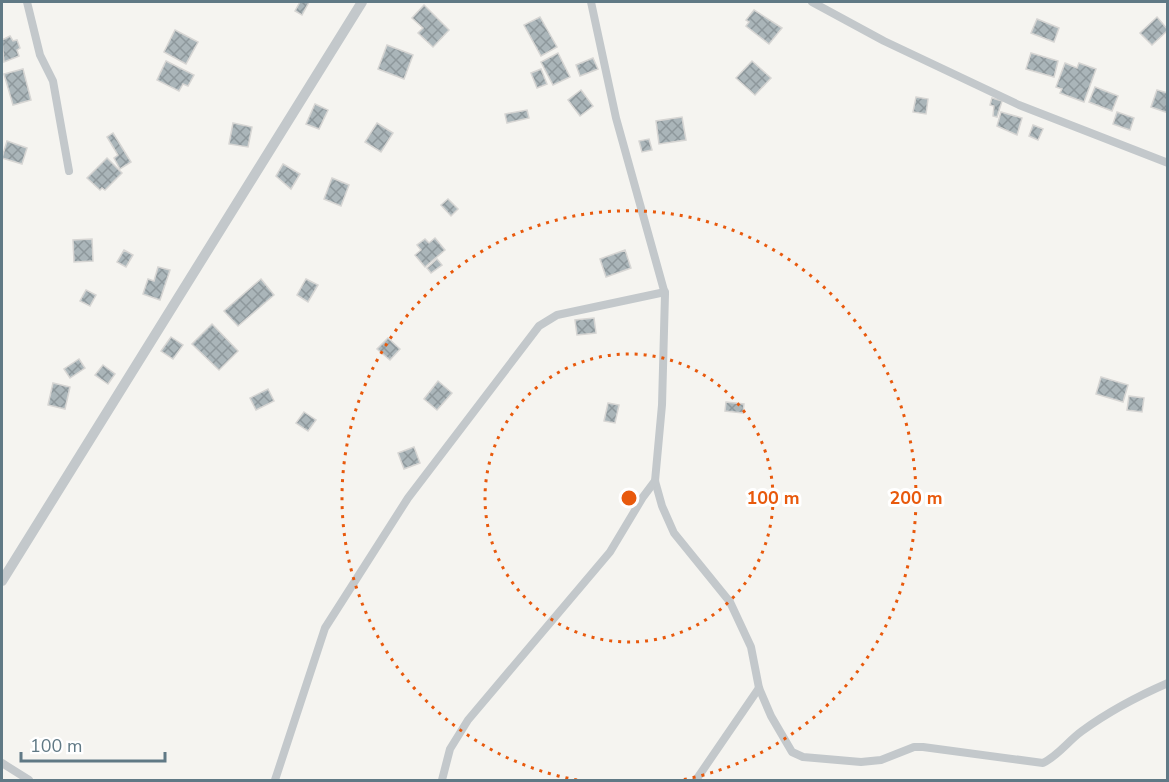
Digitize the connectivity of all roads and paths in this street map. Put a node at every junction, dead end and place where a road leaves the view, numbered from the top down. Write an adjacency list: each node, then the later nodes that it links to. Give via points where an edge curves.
1 (27, 2): 6 (street, via 40,55 53,81)
2 (362, 2): 9 (street)
3 (812, 2): 5 (street, via 1019,105)
4 (594, 3): 7 (street, via 616,118)
5 (1167, 163)
6 (69, 171)
7 (665, 292): 8 (street, via 663,394); 14 (street, via 549,317 538,326 408,498 325,628)
8 (655, 481): 11 (street, via 674,533 730,602 751,646); 15 (street, via 610,552 468,720 450,749)
9 (2, 581)
10 (1167, 683): 11 (street, via 1092,724 1043,763 923,747 861,762 797,756 771,716)
11 (759, 688): 16 (street)
12 (2, 764): 13 (street)
13 (29, 780)
14 (275, 780)
15 (442, 780)
16 (696, 780)

